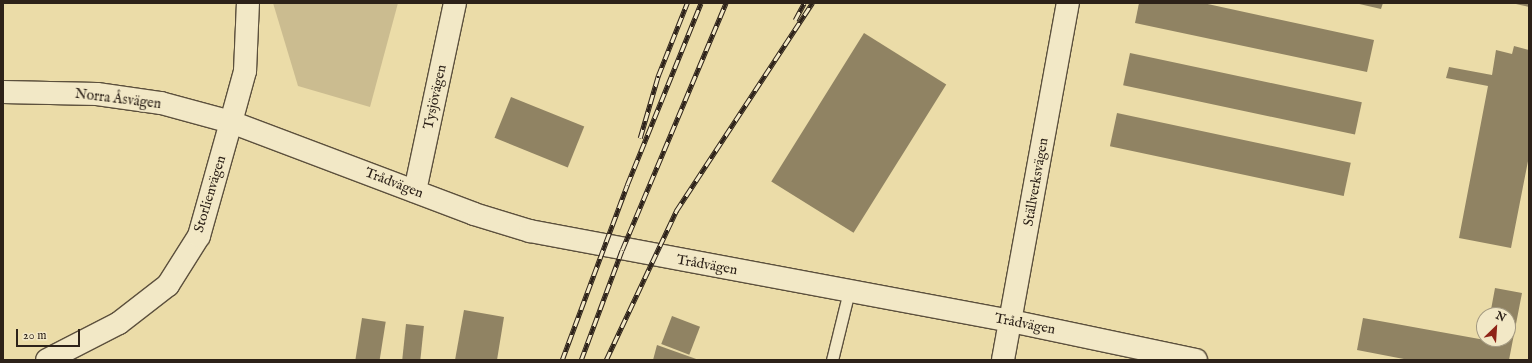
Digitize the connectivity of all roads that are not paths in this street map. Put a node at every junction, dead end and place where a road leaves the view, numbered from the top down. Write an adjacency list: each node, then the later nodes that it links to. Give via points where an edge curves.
1 (248, 3): 5 (street, Storlienvägen, via 245,71)
2 (455, 3): 6 (street, Tysjövägen)
3 (1068, 3): 8 (street, Ställverksvägen)
4 (3, 92): 5 (street, Norra Åsvägen, via 97,94 161,103)
5 (231, 122): 6 (street, Trådvägen); 9 (street, Storlienvägen, via 199,236 168,285 119,323)
6 (415, 191): 7 (street, Trådvägen, via 530,231)
7 (850, 291): 8 (street, Trådvägen); 10 (lane)
8 (1011, 321): 11 (street, Ställverksvägen); 12 (street, Trådvägen)
9 (47, 360)
10 (832, 360)
11 (1003, 360)
12 (1196, 360)

